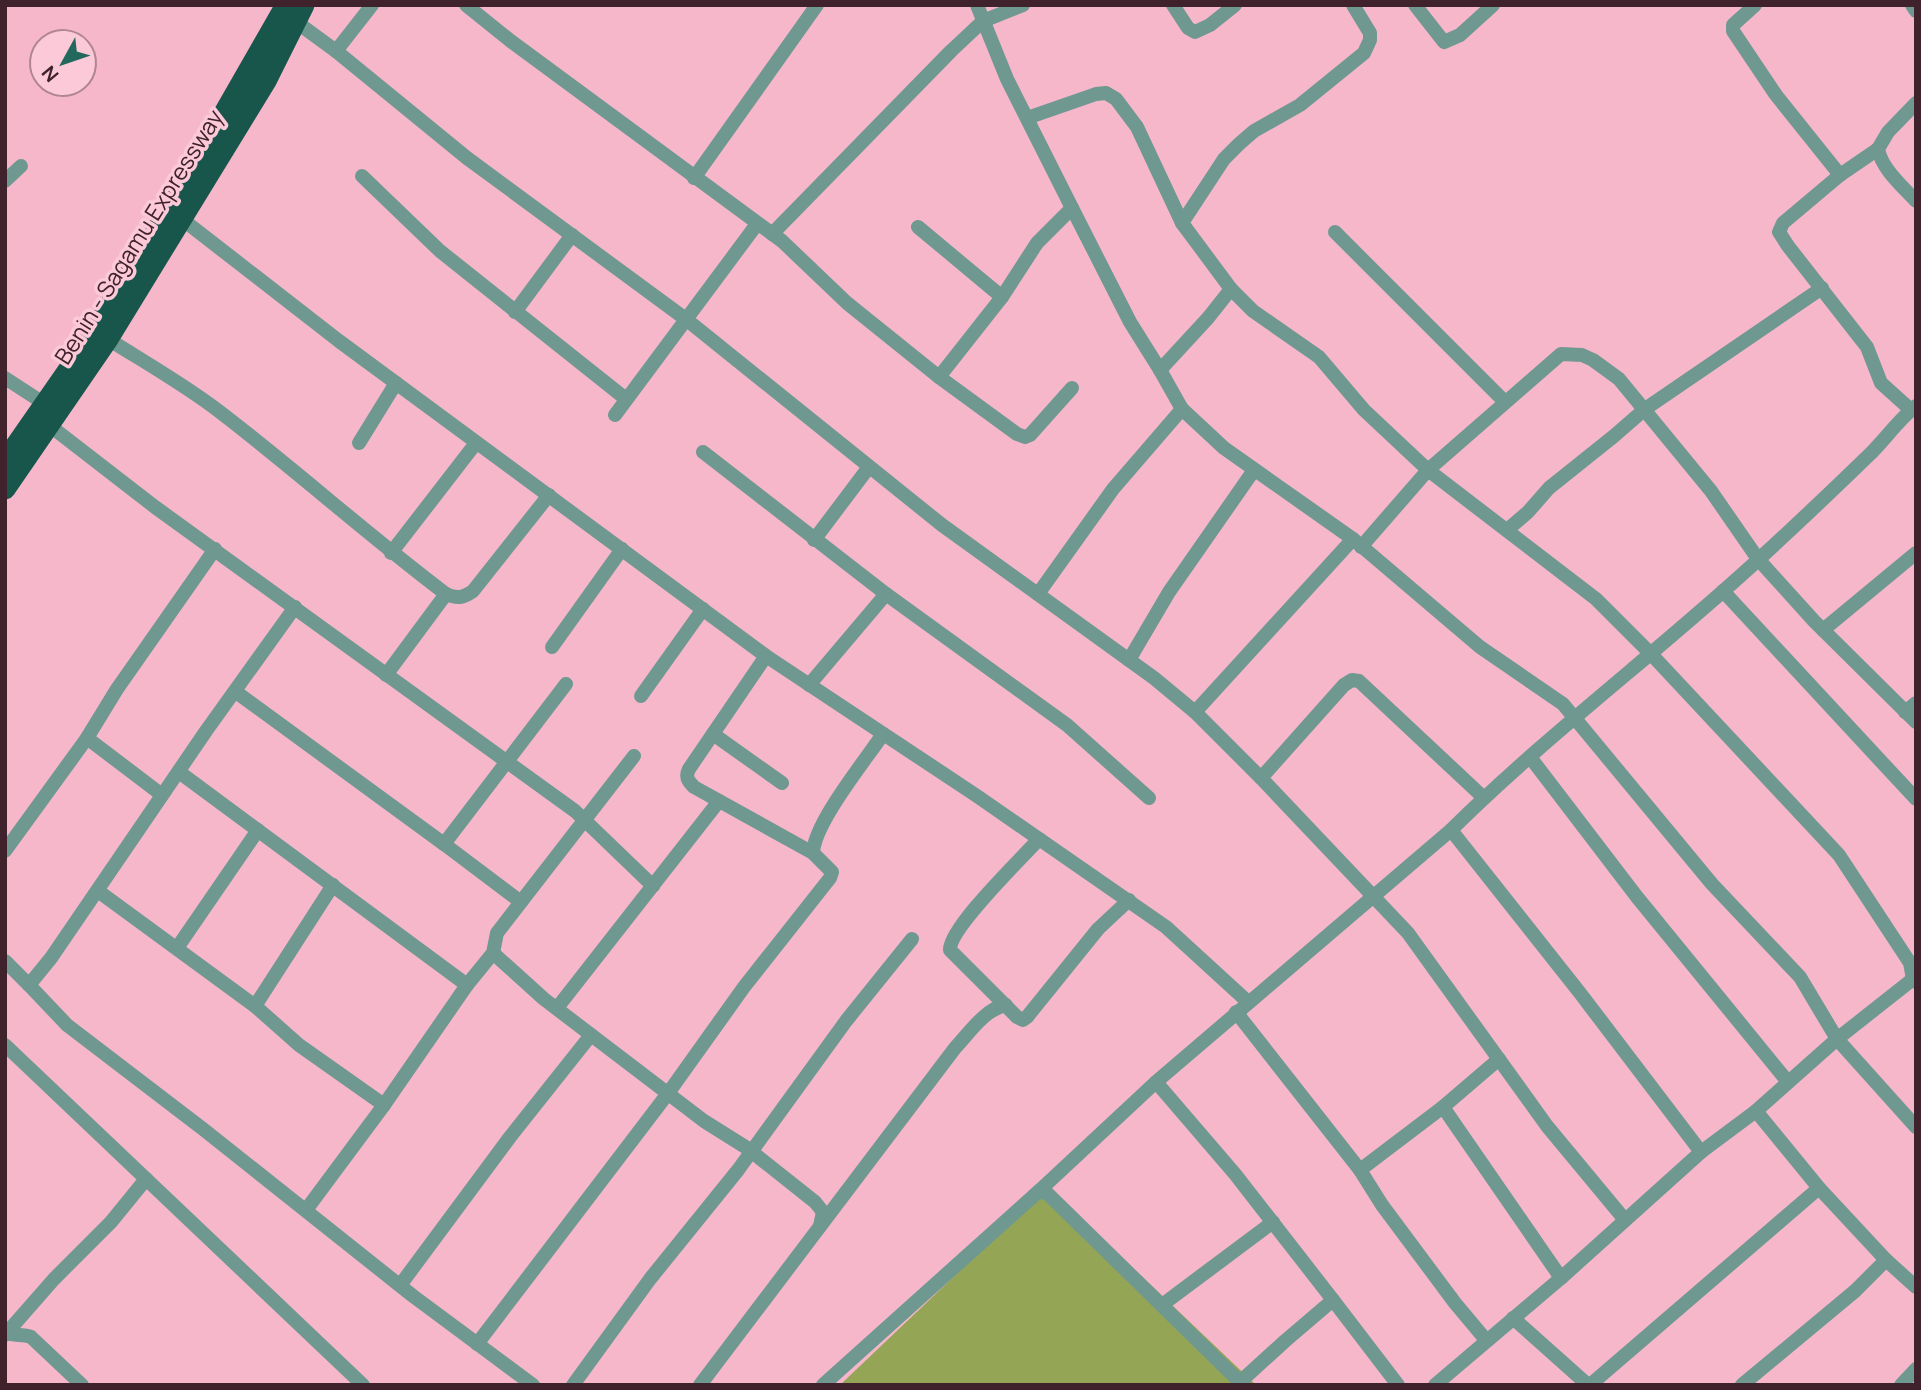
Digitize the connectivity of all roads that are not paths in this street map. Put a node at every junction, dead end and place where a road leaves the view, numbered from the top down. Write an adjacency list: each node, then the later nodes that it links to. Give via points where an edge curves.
1 (372, 5): 16 (street)
2 (466, 5): 23 (street)
3 (817, 5): 23 (street)
4 (977, 5): 15 (street)
5 (1023, 5): 15 (street)
6 (1173, 5): 7 (street, via 1195,32)
7 (1235, 5)
8 (1353, 5): 28 (street, via 1370,33 1368,47 1300,105 1239,144)
9 (1415, 5): 10 (street, via 1444,42 1460,35)
10 (1493, 5)
11 (1755, 5): 21 (street, via 1737,20 1733,31 1776,95)
12 (1912, 5): 14 (street)
13 (295, 10): 16 (street); 27 (highway, Benin - Sagamu Expressway, via 266,81); 50 (highway, via 78,356)
14 (1916, 11)
15 (983, 22): 18 (street); 32 (street)
16 (336, 51): 33 (street, via 467,158)
17 (1916, 103): 19 (street)
18 (1027, 118): 26 (street); 28 (street, via 1096,94 1116,99 1137,127)
19 (1878, 149): 21 (street); 25 (street, via 1886,168)
20 (20, 166): 24 (street)
21 (1840, 175): 34 (street, via 1783,223 1779,232)
22 (362, 176): 37 (street, via 440,251)
23 (694, 178): 29 (street)
24 (5, 181)
25 (1916, 201)
26 (1072, 208): 36 (street, via 1037,243); 40 (street)
27 (182, 219): 39 (highway, Benin - Sagamu Expressway); 43 (street)
28 (1182, 223): 35 (street)
29 (757, 224): 32 (street); 38 (street)
30 (918, 228): 36 (street)
31 (1335, 232): 46 (street)
32 (772, 234): 41 (street, via 847,303)
33 (572, 235): 37 (street); 38 (street)
34 (1822, 288): 47 (street, via 1867,347 1881,383); 49 (street)
35 (1231, 289): 40 (street); 58 (street, via 1253,311 1319,357 1364,410)
36 (1002, 297): 41 (street)
37 (515, 312): 45 (street)
38 (687, 320): 45 (street); 56 (street)
39 (108, 339): 50 (highway, Benin - Sagamu Expressway); 66 (street, via 221,413)
40 (1160, 370): 48 (street)
41 (939, 377): 44 (street, via 1025,437)
42 (5, 378): 50 (street)
43 (396, 383): 52 (street); 53 (street)
44 (1072, 388)
45 (626, 399): 51 (street)
46 (1505, 402): 49 (street, via 1561,354 1582,355 1619,379); 58 (street)
47 (1913, 408): 68 (street)
48 (1182, 409): 57 (street); 72 (street, via 1113,489)
49 (1645, 409): 61 (street, via 1549,488); 68 (street)
50 (47, 415): 55 (highway); 59 (highway, Benin - Sagamu Expressway); 64 (street, via 155,507)
51 (615, 415)
52 (359, 443)
53 (476, 443): 60 (street); 66 (street)
54 (704, 452): 62 (street)
55 (5, 461)
56 (869, 467): 62 (street); 72 (street)
57 (1254, 470): 63 (street); 79 (street, via 1169,592)
58 (1428, 470): 61 (street); 63 (street)
59 (5, 489)
60 (549, 495): 65 (street); 70 (street, via 473,591 464,598)
61 (1507, 530): 77 (street, via 1588,592)
62 (814, 540): 71 (street)
63 (1357, 543): 85 (street); 87 (street, via 1480,647 1563,704)
64 (215, 549): 73 (street); 90 (street)
65 (622, 549): 74 (street); 76 (street)
66 (391, 553): 70 (street)
67 (1916, 553): 75 (street)
68 (1759, 559): 69 (street); 75 (street)
69 (1723, 591): 77 (street); 100 (street)
70 (446, 594): 80 (street)
71 (886, 594): 82 (street); 99 (street, via 1067,725)
72 (1038, 594): 79 (street)
73 (295, 607): 80 (street); 83 (street)
74 (703, 609): 78 (street); 84 (street)
75 (1823, 630): 86 (street)
76 (551, 647)
77 (1652, 655): 87 (street); 119 (street, via 1839,855 1910,963)
78 (766, 656): 82 (street); 88 (street)
79 (1129, 660): 85 (street)
80 (386, 675): 93 (street)
81 (566, 684): 93 (street)
82 (809, 685): 89 (street)
83 (236, 692): 94 (street); 106 (street)
84 (641, 696)
85 (1195, 712): 95 (street)
86 (1912, 712)
87 (1574, 718): 92 (street); 127 (street, via 1712,884 1800,977)
88 (713, 734): 96 (street); 101 (street, via 686,774 694,787)
89 (883, 734): 105 (street); 108 (street, via 835,802 813,844)
90 (87, 738): 97 (street); 107 (street)
91 (635, 756): 102 (street)
92 (1530, 757): 98 (street); 131 (street)
93 (507, 763): 102 (street); 106 (street)
94 (179, 772): 97 (street); 103 (street)
95 (1261, 778): 98 (street, via 1352,680 1359,681); 112 (street)
96 (782, 783)
97 (162, 795): 111 (street)
98 (1484, 797): 104 (street)
99 (1149, 798)
100 (1916, 799)
101 (719, 801): 108 (street); 110 (street)
102 (585, 821): 110 (street); 114 (street)
103 (258, 830): 109 (street); 116 (street)
104 (1451, 830): 112 (street); 138 (street)
105 (1039, 839): 113 (street); 122 (street, via 965,920 950,943 950,950)
106 (444, 844): 114 (street)
107 (5, 851)
108 (813, 853): 132 (street, via 832,872 830,878)
109 (332, 885): 121 (street); 123 (street)
110 (653, 886): 125 (street)
111 (98, 891): 116 (street); 120 (street)
112 (1373, 895): 124 (street); 129 (street, via 1408,933)
113 (1129, 900): 122 (street, via 1098,929 1027,1017 1017,1017); 124 (street, via 1181,939)
114 (521, 902): 117 (street, via 497,933)
115 (912, 939): 137 (street)
116 (177, 948): 123 (street)
117 (493, 953): 121 (street); 125 (street)
118 (5, 961): 120 (street)
119 (1914, 981): 127 (street)
120 (30, 985): 143 (street, via 67,1025)
121 (467, 985): 133 (street)
122 (1006, 1004): 146 (street, via 989,1012 955,1048)
123 (256, 1006): 133 (street, via 299,1045)
124 (1242, 1007): 130 (street); 139 (street)
125 (556, 1008): 126 (street)
126 (591, 1035): 132 (street); 149 (street)
127 (1837, 1039): 131 (street); 136 (street)
128 (7, 1052): 140 (street)
129 (1499, 1059): 134 (street); 144 (street)
130 (1156, 1082): 142 (street); 145 (street)
131 (1788, 1082): 135 (street)
132 (668, 1093): 137 (street); 156 (street)
133 (384, 1105): 143 (street)
134 (1443, 1107): 139 (street); 148 (street)
135 (1756, 1111): 138 (street); 141 (street)
136 (1916, 1128)
137 (751, 1152): 146 (street, via 815,1202 823,1212); 162 (street)
138 (1701, 1152): 144 (street)
139 (1360, 1170): 155 (street)
140 (146, 1179): 154 (street); 160 (street)
141 (1819, 1188): 147 (street); 167 (street)
142 (1039, 1191): 152 (street, via 1048,1194); 164 (street)
143 (306, 1210): 149 (street)
144 (1625, 1220): 148 (street)
145 (1273, 1222): 151 (street); 152 (street)
146 (820, 1226): 163 (street)
147 (1886, 1260): 150 (street); 168 (street)
148 (1561, 1278): 153 (street)
149 (401, 1284): 156 (street)
150 (1916, 1287)
151 (1334, 1300): 158 (street); 165 (street)
152 (1162, 1305): 158 (street)
153 (1513, 1318): 155 (street); 167 (street)
154 (6, 1334): 159 (street, via 31,1336)
155 (1486, 1340): 166 (street)
156 (477, 1344): 161 (street)
157 (1916, 1369): 169 (street)
158 (1242, 1384)
159 (82, 1385)
160 (363, 1385)
161 (533, 1385)
162 (573, 1385)
163 (700, 1385)
164 (823, 1385)
165 (1398, 1385)
166 (1435, 1385)
167 (1589, 1385)
168 (1742, 1385)
169 (1901, 1385)

